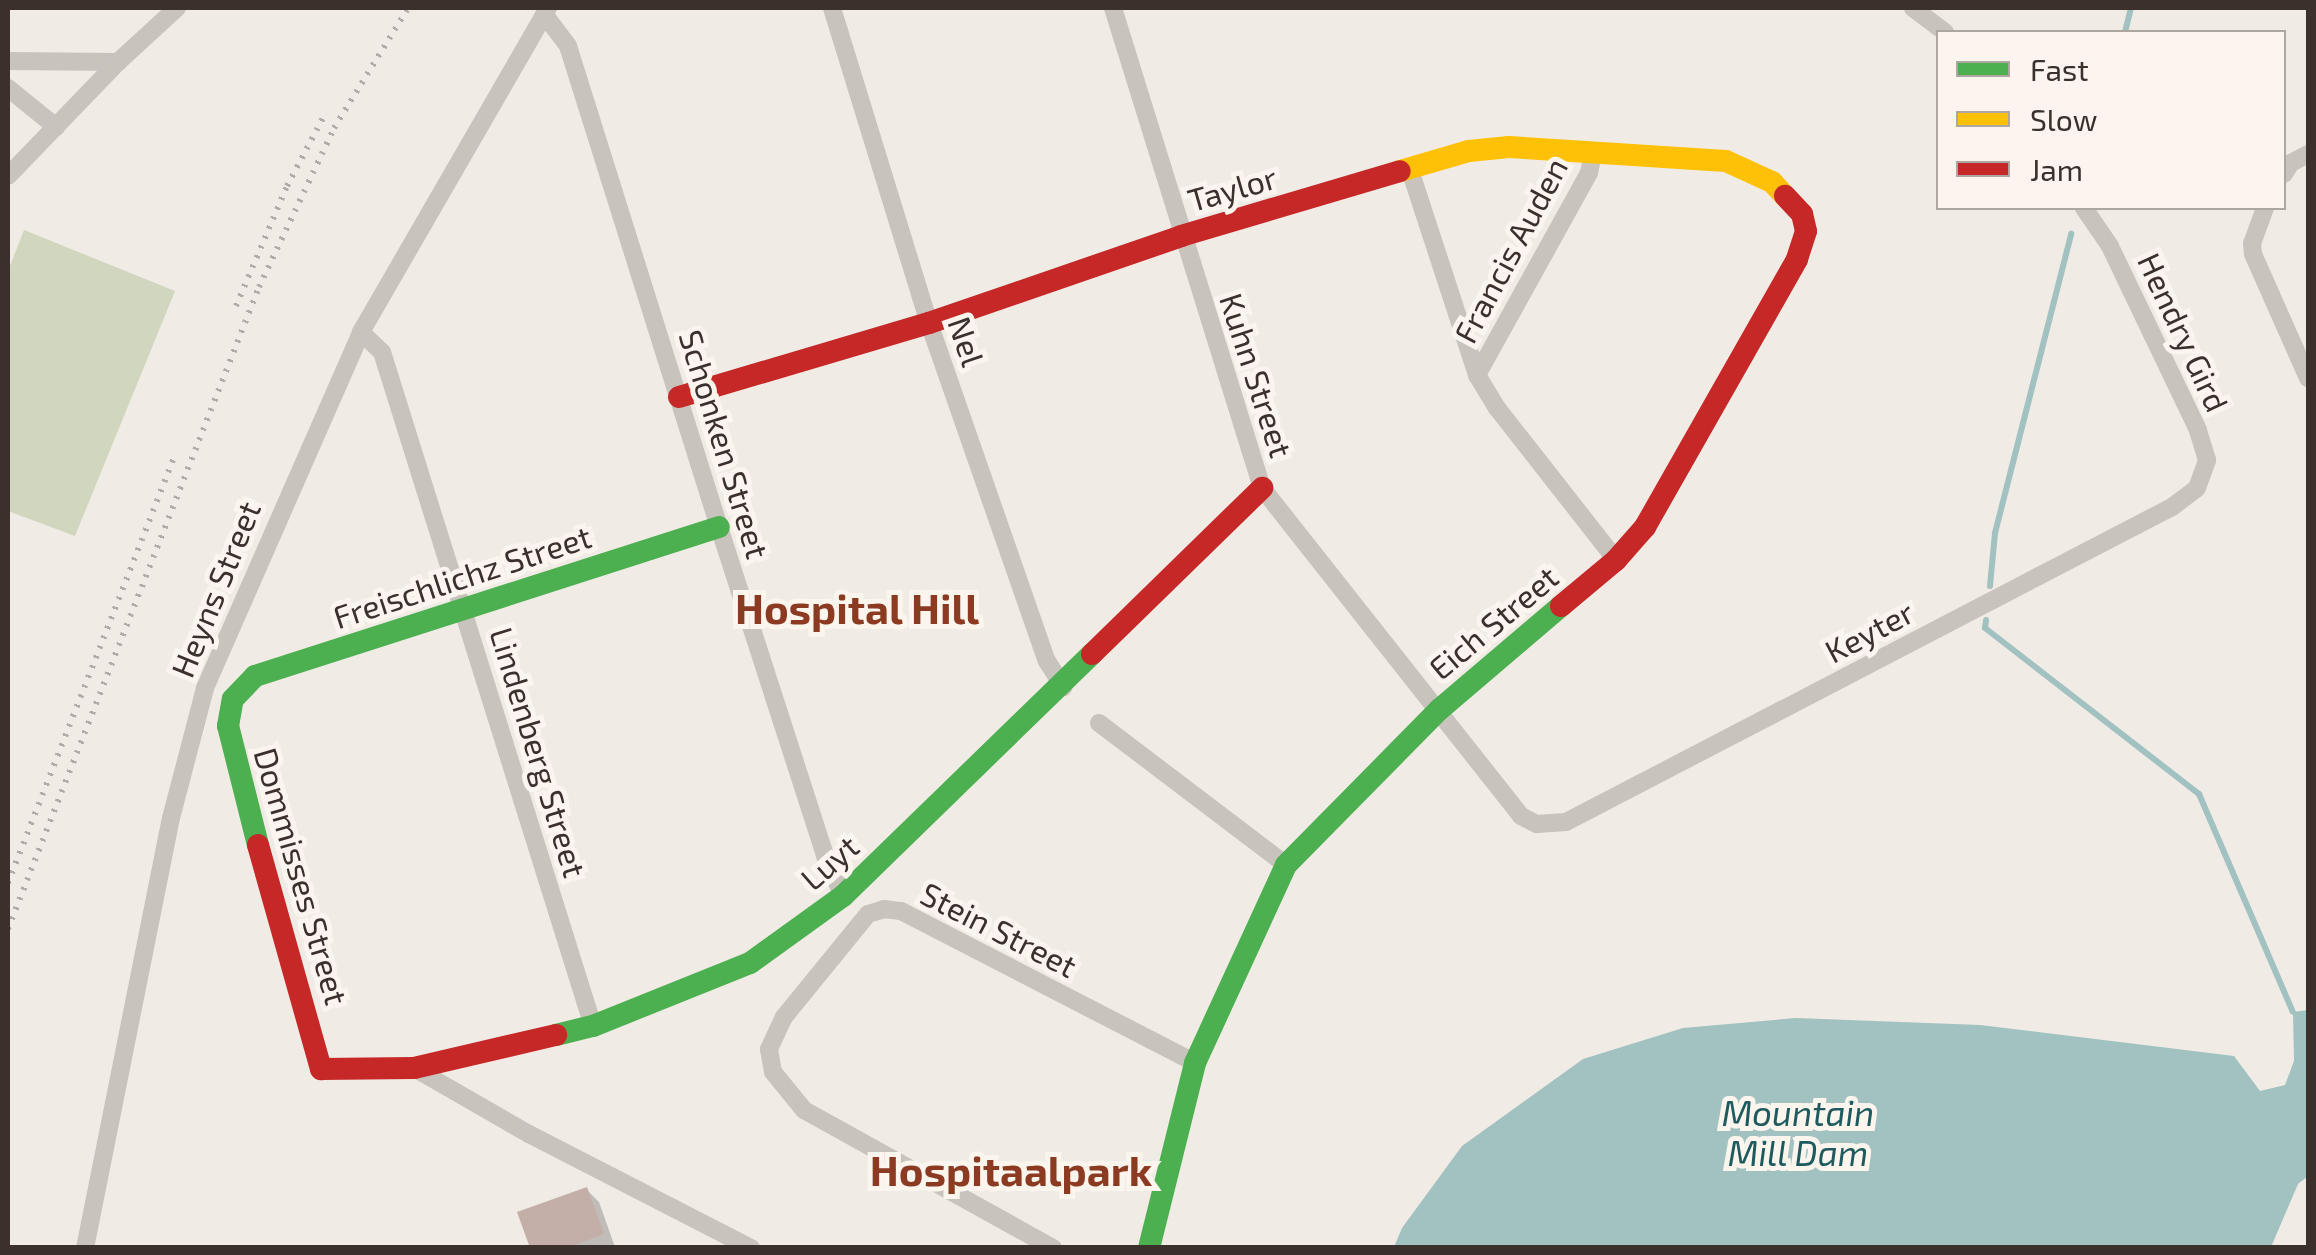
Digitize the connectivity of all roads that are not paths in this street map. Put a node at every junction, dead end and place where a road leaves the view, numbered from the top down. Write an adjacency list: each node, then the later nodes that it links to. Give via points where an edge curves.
1 (178, 8): 8 (street)
2 (832, 8): 20 (street, Nel)
3 (1114, 8): 19 (street, Kuhn Street)
4 (1913, 8): 6 (street)
5 (546, 11): 21 (street, Heyns Street); 24 (street, Schonken Street, via 568,46)
6 (1942, 30)
7 (8, 60): 8 (street)
8 (118, 62): 10 (street)
9 (8, 88): 10 (street)
10 (56, 128): 15 (street)
11 (1593, 154): 13 (street, Taylor, via 1509,147 1469,151); 18 (street, Taylor, via 1726,161 1772,182); 22 (street, Francis Auden, via 1589,173)
12 (2308, 154): 14 (street)
13 (1410, 170): 19 (street, Taylor); 22 (street)
14 (2286, 171)
15 (8, 176)
16 (2085, 210): 26 (street, Hendry Gird, via 2110,246 2198,430 2206,460)
17 (2264, 210): 23 (street, via 2253,254)
18 (1802, 214): 28 (street, Eich Street, via 1806,231 1796,259 1645,527)
19 (1181, 236): 20 (street, Taylor); 25 (street, Kuhn Street)
20 (928, 323): 24 (street, Taylor); 30 (street, Nel, via 1046,661)
21 (361, 332): 29 (street, Lindenberg Street, via 382,352); 41 (street, Heyns Street, via 205,688 171,818)
22 (1477, 375): 28 (street)
23 (2308, 378)
24 (679, 397): 27 (street, Schonken Street)
25 (1262, 488): 30 (street, Luyt); 32 (street, Kuhn Street)
26 (2197, 488): 34 (street, Keyter)
27 (719, 527): 29 (street, Freischlichz Street); 36 (street, Schonken Street)
28 (1616, 560): 32 (street, Eich Street)
29 (464, 611): 31 (street, Freischlichz Street, via 255,676); 37 (street, Lindenberg Street)
30 (1063, 687): 36 (street, Luyt)
31 (233, 699): 40 (street, Dommisses Street, via 233,756)
32 (1440, 709): 34 (street, Kuhn Street, via 1521,816 1537,824); 35 (street, Eich Street)
33 (1100, 724): 35 (street)
34 (1566, 822)
35 (1286, 866): 38 (street, Eich Street)
36 (843, 896): 37 (street, Luyt, via 750,963)
37 (593, 1026): 39 (street, Luyt)
38 (1195, 1063): 43 (street, Stein Street, via 902,911 884,909 868,914 784,1018 769,1049 772,1072 804,1110); 44 (street, Eich Street)
39 (414, 1068): 40 (street, Luyt); 42 (street)
40 (321, 1069)
41 (85, 1248)
42 (751, 1248)
43 (1054, 1248)
44 (1150, 1248)

